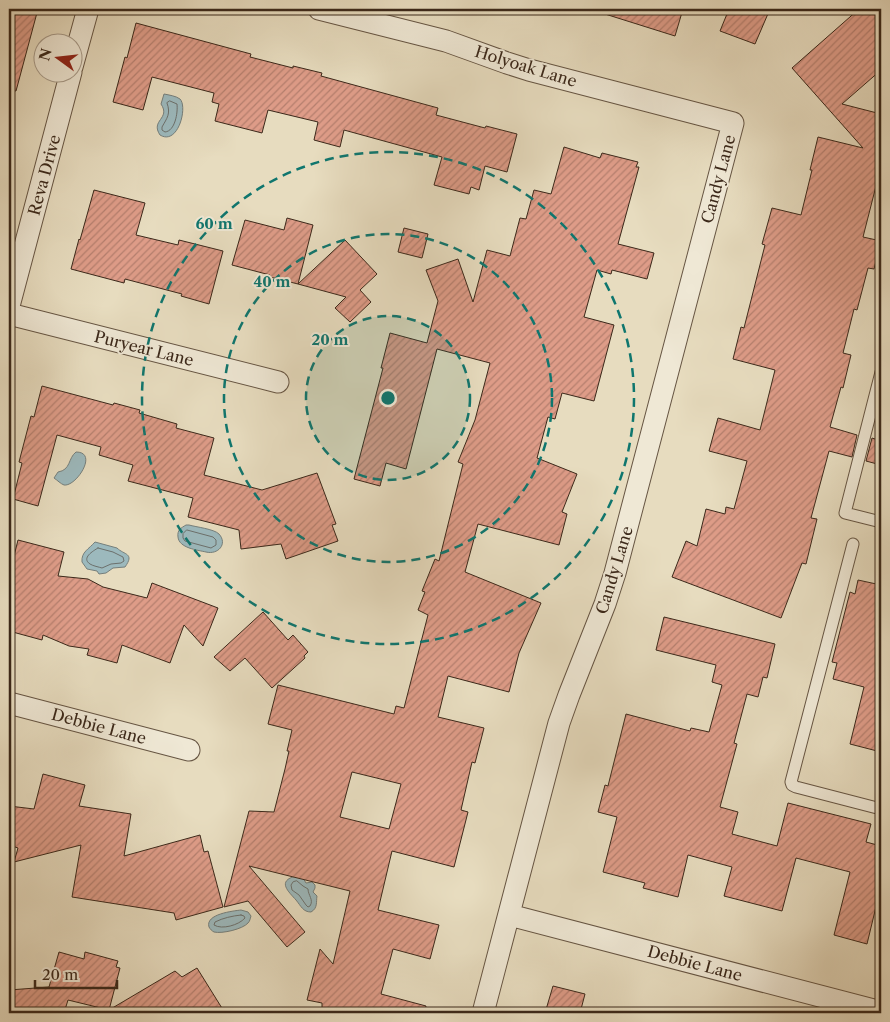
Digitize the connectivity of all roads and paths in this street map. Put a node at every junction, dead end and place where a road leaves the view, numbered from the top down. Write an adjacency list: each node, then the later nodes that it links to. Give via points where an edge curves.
1 (88, 9): 3 (street)
2 (319, 9): 5 (street, Holyoak Lane, via 446,41 528,70)
3 (82, 32)
4 (68, 82): 6 (street, Reva Drive)
5 (733, 123): 15 (street, Candy Lane, via 615,573 559,723)
6 (9, 306)
7 (9, 314): 9 (street, Puryear Lane)
8 (881, 372): 10 (lane, via 845,513)
9 (278, 382)
10 (881, 522)
11 (853, 544): 14 (lane, via 791,782 796,787)
12 (9, 703): 13 (street, Debbie Lane)
13 (189, 750)
14 (881, 809)
15 (509, 915): 16 (street, Debbie Lane); 17 (street, Candy Lane)
16 (881, 1012)
17 (483, 1013)

